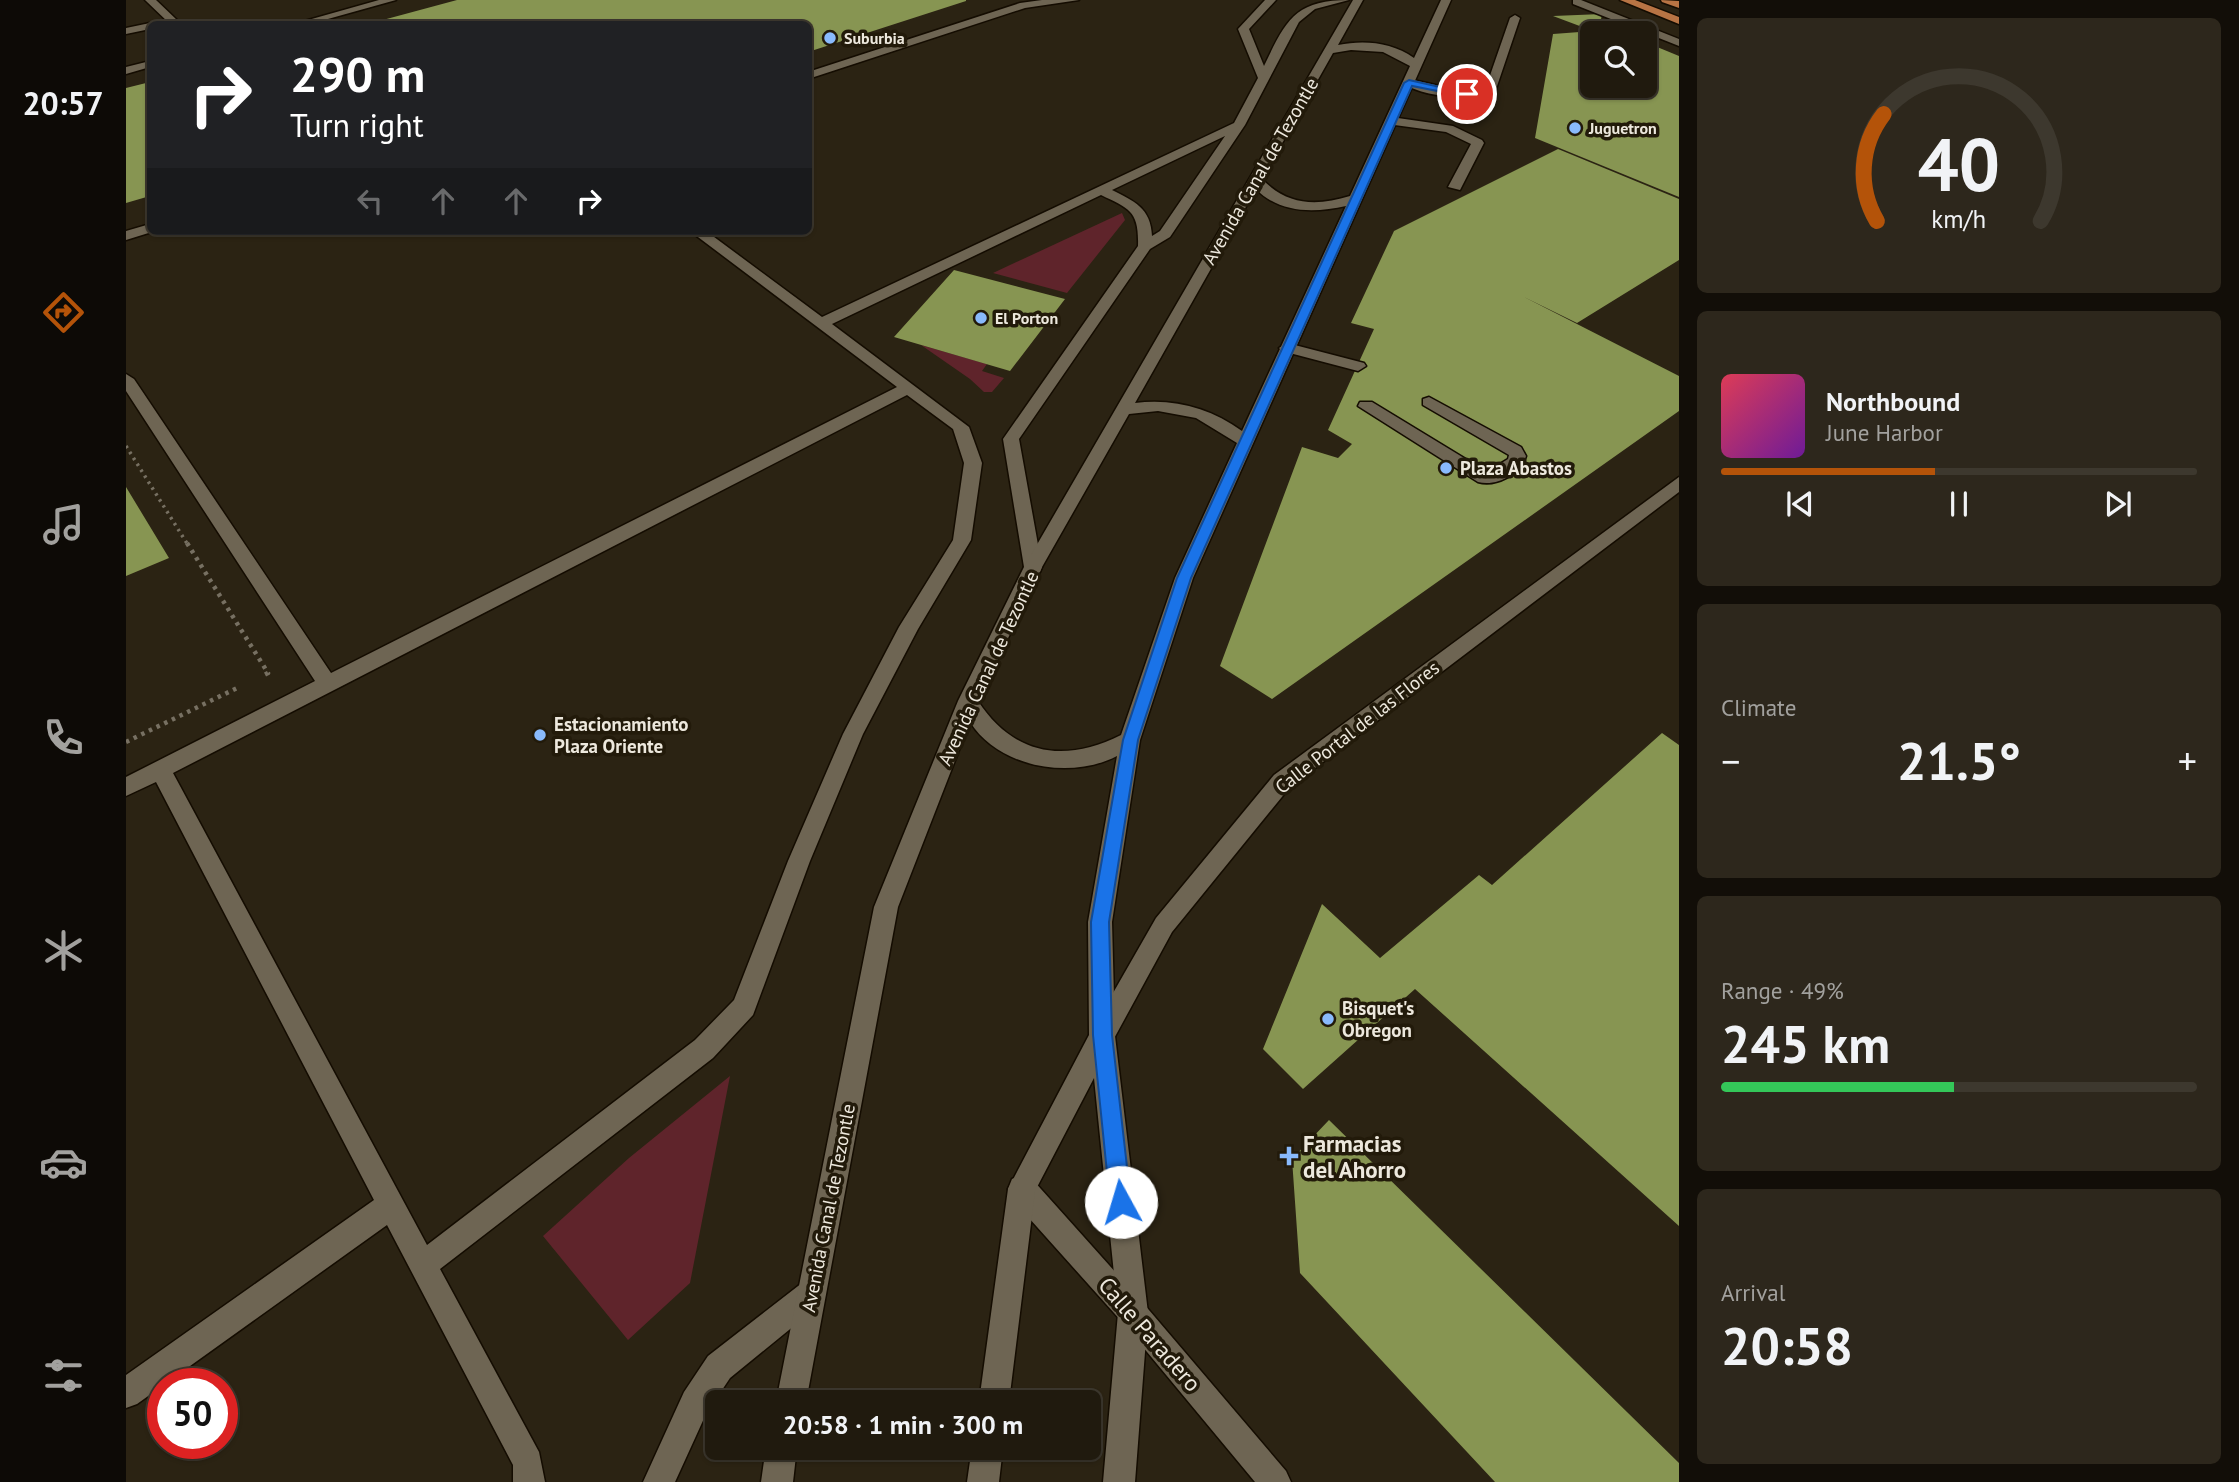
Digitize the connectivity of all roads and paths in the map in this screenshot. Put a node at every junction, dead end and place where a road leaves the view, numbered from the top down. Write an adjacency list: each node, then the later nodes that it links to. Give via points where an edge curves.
1 (150, 0): 15 (main road)
2 (391, 0): 16 (main road)
3 (1074, 0): 26 (main road, via 1024,5)
4 (1272, 0): 27 (main road, via 1243,29)
5 (1298, 0): 21 (main road, via 1271,28)
6 (1343, 0): 12 (main road)
7 (1358, 0): 22 (main road, Avenida Canal de Tezontle)
8 (1446, 0): 25 (main road)
9 (1625, 0): 17 (main road)
10 (1666, 0): 13 (main road)
11 (1577, 2): 20 (main road)
12 (1313, 4): 21 (main road, via 1281,38)
13 (1679, 5)
14 (1516, 18): 25 (main road, via 1491,89 1484,94 1467,94)
15 (172, 21)
16 (310, 21)
17 (1679, 21)
18 (147, 27): 19 (main road)
19 (126, 31)
20 (1679, 43)
21 (1280, 49): 27 (main road)
22 (1328, 51): 25 (main road, via 1375,47 1406,57); 30 (main road, Avenida Canal de Tezontle)
23 (147, 65): 24 (main road)
24 (126, 71)
25 (1413, 75): 28 (main road)
26 (812, 76)
27 (1264, 78): 29 (main road)
28 (1391, 121): 31 (main road, via 1455,130 1478,143); 33 (main road)
29 (1239, 125): 32 (main road); 37 (main road, via 1165,234)
30 (1255, 180): 33 (main road, via 1267,195 1306,208 1327,208); 45 (main road, Avenida Canal de Tezontle)
31 (1455, 187)
32 (1101, 190): 37 (main road, via 1139,210 1147,222); 38 (main road)
33 (1355, 199): 39 (main road)
34 (147, 229): 36 (main road)
35 (702, 235): 38 (main road)
36 (126, 236)
37 (1145, 246): 49 (main road, via 1011,439)
38 (821, 323): 42 (main road)
39 (1287, 348): 40 (main road); 46 (main road)
40 (1358, 366)
41 (126, 379): 51 (main road)
42 (908, 388): 51 (main road); 61 (main road, via 961,427 973,463 962,540 909,627 853,734 744,1007 704,1049)
43 (1429, 402): 44 (main road, via 1515,451 1516,462 1493,478 1484,478)
44 (1366, 406)
45 (1122, 410): 46 (main road, via 1170,405 1191,409 1219,421); 49 (main road, Avenida Canal de Tezontle)
46 (1246, 442): 54 (main road, via 1184,578)
47 (126, 446): 50 (path, via 268,673)
48 (1679, 483): 58 (main road, Calle Portal de las Flores, via 1282,781 1164,925)
49 (1033, 567): 53 (main road, Avenida Canal de Tezontle)
50 (256, 679)
51 (328, 684): 56 (main road)
52 (244, 685): 55 (path)
53 (968, 701): 54 (main road, via 983,725 1019,752 1060,760 1096,757); 62 (main road, Avenida Canal de Tezontle, via 886,907)
54 (1130, 740): 58 (main road, via 1100,922)
55 (126, 742)
56 (160, 770): 57 (main road); 60 (main road)
57 (126, 787)
58 (1102, 1035): 59 (main road); 63 (main road)
59 (1022, 1189): 63 (main road, Calle Paradero); 65 (main road)
60 (391, 1205): 61 (main road); 66 (main road)
61 (422, 1266): 69 (main road, via 528,1463)
62 (812, 1293): 64 (main road, Avenida Canal de Tezontle); 70 (main road, via 719,1367 695,1403)
63 (1133, 1313): 73 (main road); 74 (main road, Calle Paradero)
64 (793, 1390)
65 (996, 1390)
66 (126, 1393)
67 (780, 1460): 71 (main road)
68 (986, 1460): 72 (main road)
69 (529, 1482)
70 (659, 1482)
71 (777, 1482)
72 (983, 1482)
73 (1119, 1482)
74 (1275, 1482)

